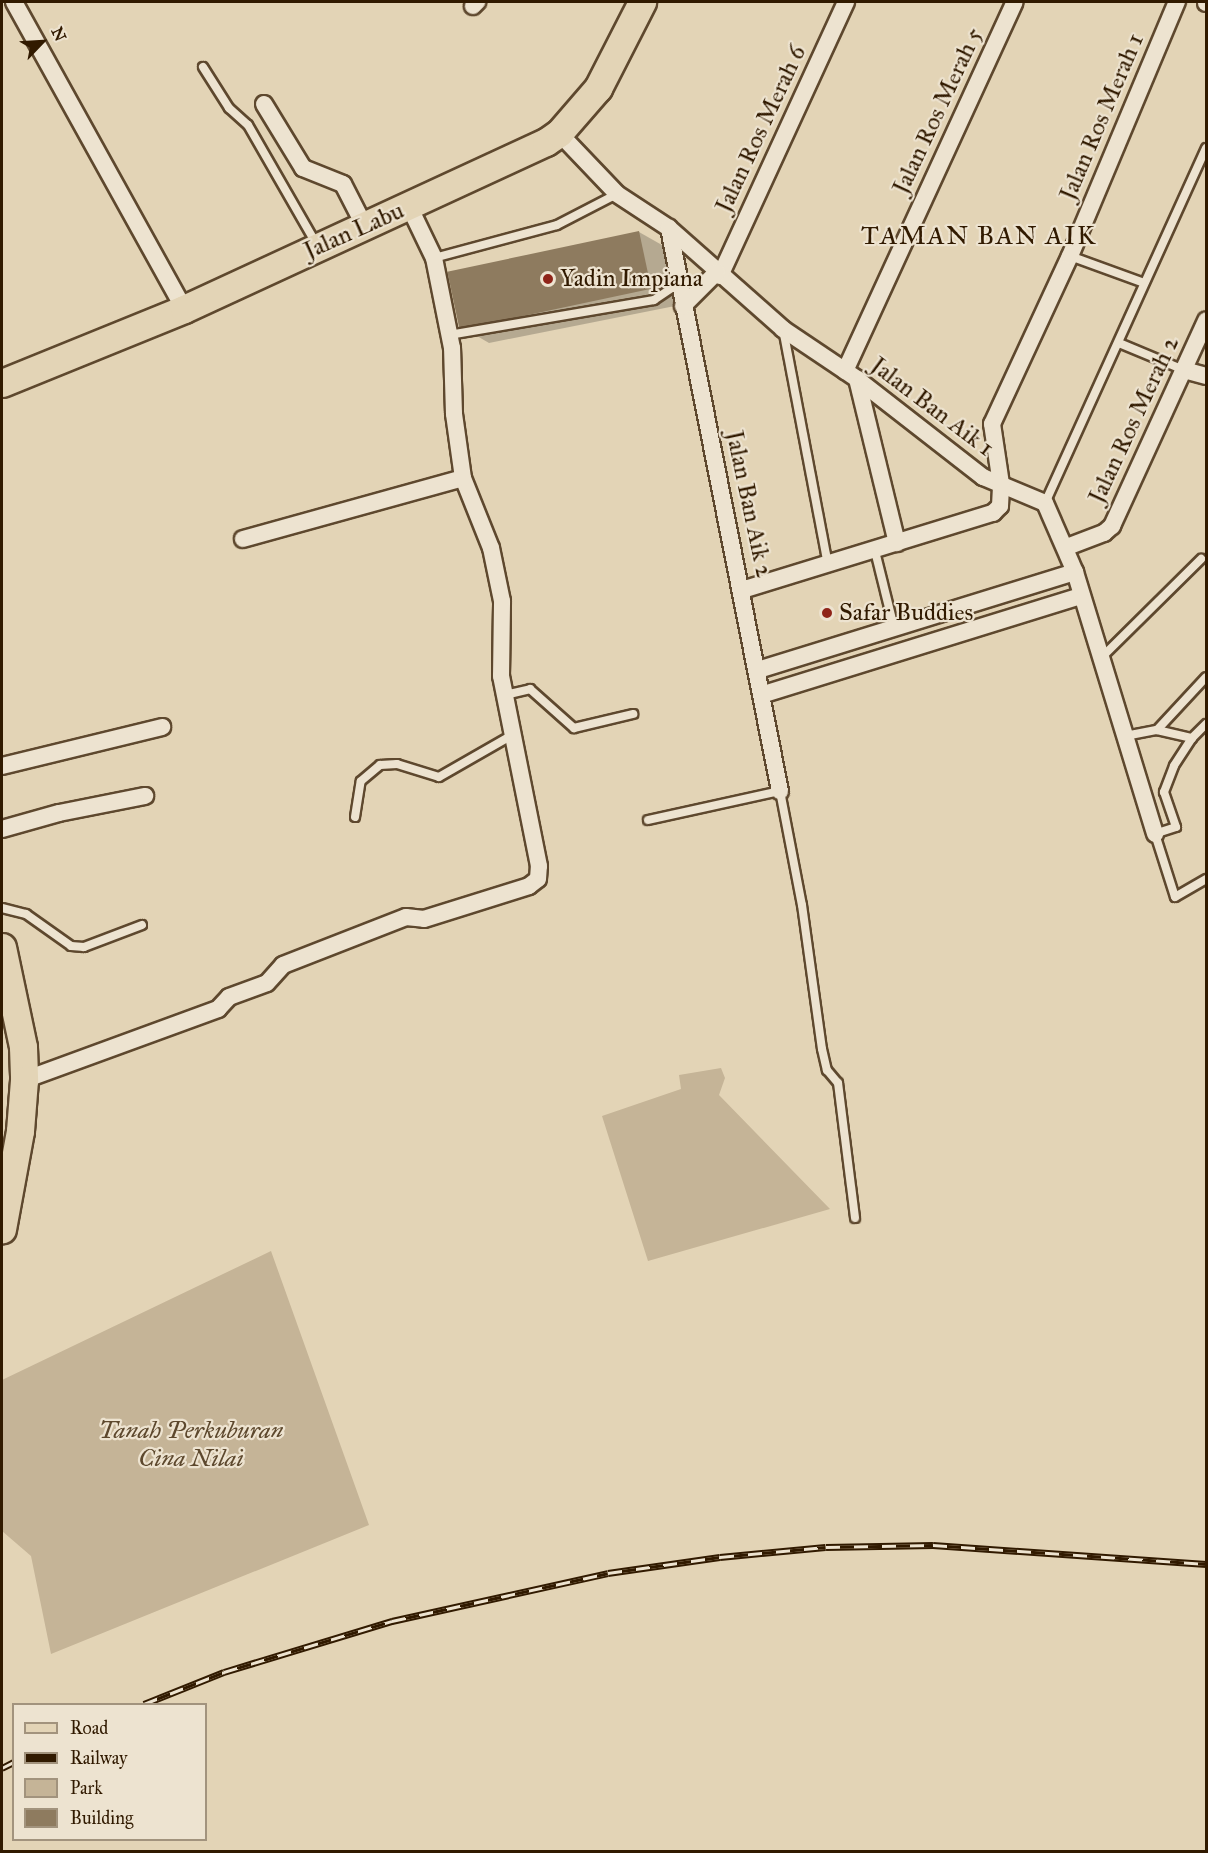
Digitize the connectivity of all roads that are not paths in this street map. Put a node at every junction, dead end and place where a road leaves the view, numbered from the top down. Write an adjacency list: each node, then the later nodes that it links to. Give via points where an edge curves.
1 (14, 2): 21 (street)
2 (642, 2): 8 (main road, Jalan Labu, via 598,88)
3 (846, 2): 17 (street, Jalan Ros Merah 6)
4 (1015, 2): 27 (street, Jalan Ros Merah 5)
5 (1171, 4): 15 (street, Jalan Ros Merah 1)
6 (203, 67): 14 (lane, via 253,134)
7 (264, 104): 12 (street, via 303,168 343,184)
8 (559, 134): 10 (street, Jalan Ban Aik 1); 11 (main road, Jalan Labu)
9 (1206, 148): 19 (lane)
10 (617, 194): 13 (street, Jalan Ban Aik 1); 16 (lane, via 557,225)
11 (410, 206): 12 (main road, Jalan Labu); 16 (street)
12 (365, 227): 14 (main road, Jalan Labu)
13 (669, 228): 17 (street, Jalan Ban Aik 1); 18 (street, Jalan Ban Aik 2)
14 (318, 248): 21 (main road, Jalan Labu)
15 (1070, 255): 19 (lane); 31 (street, Jalan Ros Merah 1, via 992,424)
16 (434, 258): 24 (street)
17 (718, 274): 20 (street); 23 (street, Jalan Ban Aik 1)
18 (679, 283): 20 (street, Jalan Ban Aik 2); 24 (lane, via 654,300)
19 (1144, 283): 25 (lane)
20 (683, 306): 40 (street, Jalan Ban Aik 2)
21 (184, 309): 29 (main road, Jalan Labu)
22 (1206, 321): 26 (street, Jalan Ros Merah 2)
23 (783, 329): 27 (street, Jalan Ban Aik 1); 38 (lane)
24 (449, 335): 30 (street)
25 (1119, 343): 26 (lane); 32 (lane)
26 (1184, 370): 28 (street); 35 (street, Jalan Ros Merah 2, via 1112,525 1104,533)
27 (851, 375): 31 (street, Jalan Ban Aik 1, via 983,477); 34 (street)
28 (1206, 376)
29 (3, 378)
30 (463, 478): 33 (street); 46 (street, via 491,548 502,601 501,676)
31 (1001, 484): 32 (street, Jalan Ban Aik 1); 34 (street, via 1000,506 993,513)
32 (1045, 503): 35 (street)
33 (243, 540)
34 (897, 543): 36 (street)
35 (1066, 547): 39 (street)
36 (875, 551): 38 (street); 42 (lane)
37 (1201, 559): 43 (lane)
38 (828, 565): 40 (street)
39 (1075, 572): 41 (street); 42 (street)
40 (742, 590): 44 (street, Jalan Ban Aik 2)
41 (1081, 596): 43 (street); 47 (street)
42 (894, 628): 44 (street)
43 (1100, 659): 53 (street)
44 (758, 670): 47 (street, Jalan Ban Aik 2)
45 (1206, 676): 51 (lane)
46 (505, 695): 48 (lane, via 531,689 574,728); 52 (street)
47 (761, 695): 56 (street, Jalan Ban Aik 2)
48 (633, 714)
49 (1206, 724): 54 (lane)
50 (162, 727): 55 (street)
51 (1157, 730): 53 (lane); 54 (lane)
52 (514, 734): 58 (lane, via 439,777 397,764 380,765 361,781); 66 (street, via 539,866 538,879 530,886 424,919 406,917 283,965 267,983 229,997 218,1009)
53 (1125, 736): 61 (street)
54 (1192, 738): 61 (lane, via 1174,766 1164,792 1176,827)
55 (2, 766)
56 (780, 791): 59 (lane); 67 (lane, via 802,905 822,1049 827,1070 838,1083)
57 (145, 796): 60 (street)
58 (355, 817)
59 (648, 820)
60 (2, 829)
61 (1155, 834): 62 (lane, via 1175,897)
62 (1206, 879)
63 (2, 908): 64 (lane, via 26,914 71,946 84,947)
64 (142, 925)
65 (2, 947): 66 (main road, via 23,1047)
66 (24, 1080): 68 (main road, via 20,1131)
67 (855, 1218)
68 (2, 1229)

